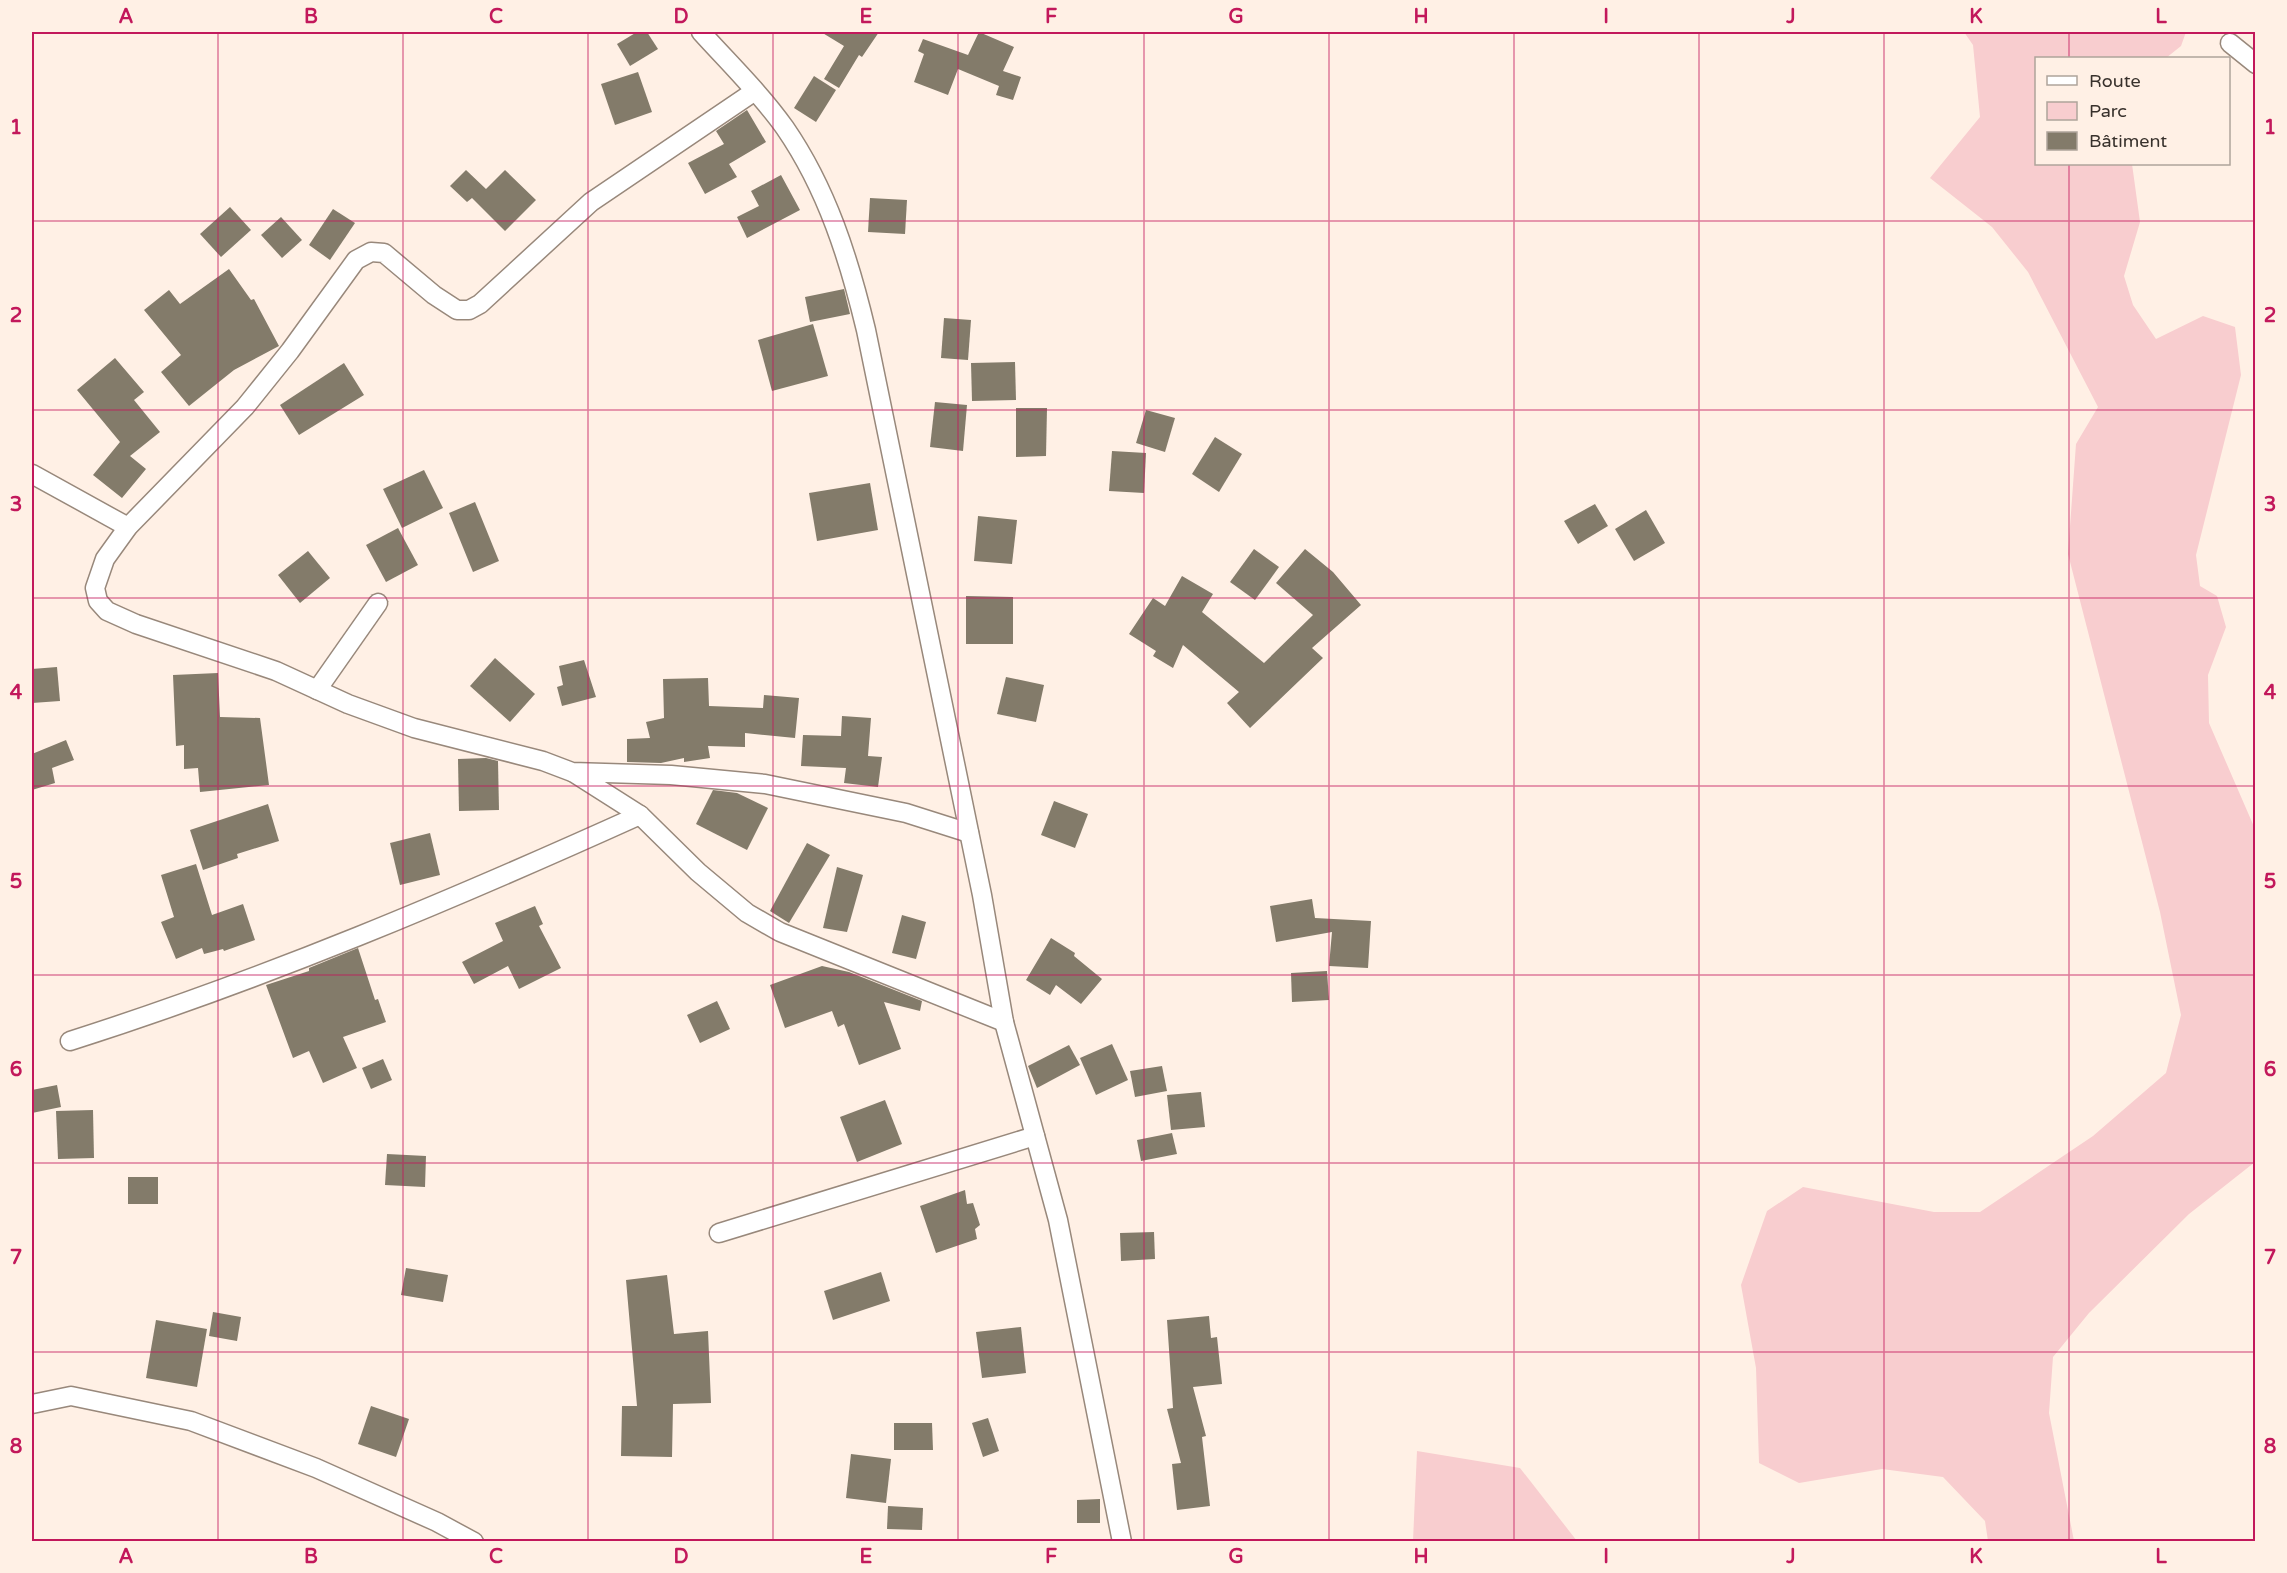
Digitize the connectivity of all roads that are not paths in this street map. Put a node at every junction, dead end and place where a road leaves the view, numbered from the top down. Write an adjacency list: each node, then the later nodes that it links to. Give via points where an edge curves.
1 (701, 32): 4 (street)
2 (2230, 44): 3 (street)
3 (2256, 64)
4 (754, 91): 6 (street, via 591,202 469,310 457,310 434,295 384,253 371,252 356,260 245,407); 11 (street, via 785,128 808,166 851,268)
5 (32, 474): 6 (street)
6 (128, 527): 8 (street, via 105,559 95,588 98,601 107,611 276,671)
7 (378, 603): 8 (street)
8 (317, 690): 9 (street, via 414,728)
9 (572, 772): 10 (street); 11 (street, via 706,777 765,784 906,813)
10 (640, 815): 12 (street, via 747,913 780,932); 13 (street, via 324,950 155,1014)
11 (969, 833): 12 (street)
12 (1004, 1022): 14 (street)
13 (70, 1041)
14 (1035, 1136): 15 (street); 18 (street, via 1058,1220)
15 (719, 1233)
16 (32, 1404): 17 (street, via 71,1396 191,1421 316,1468)
17 (474, 1542)
18 (1122, 1542)

